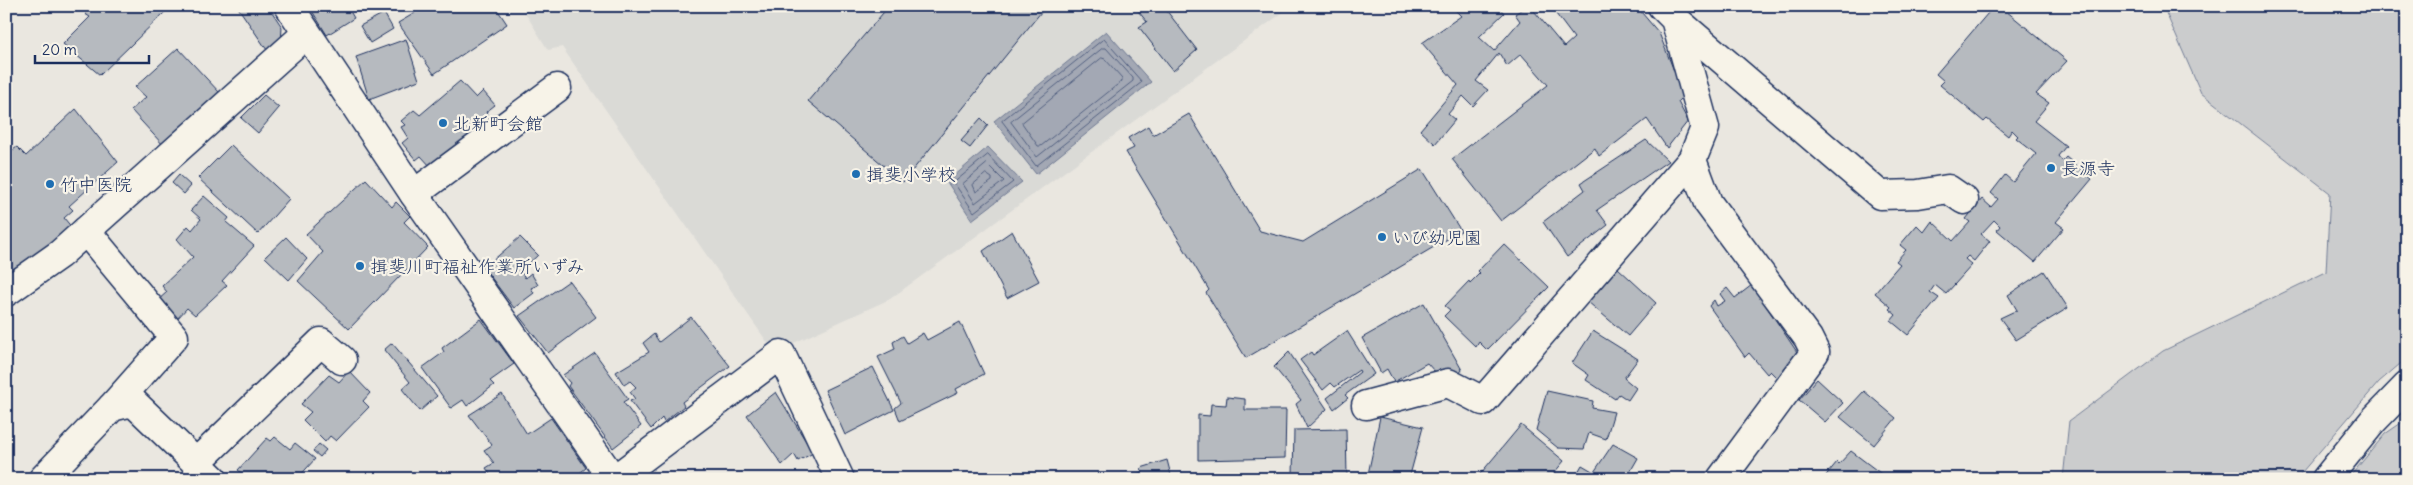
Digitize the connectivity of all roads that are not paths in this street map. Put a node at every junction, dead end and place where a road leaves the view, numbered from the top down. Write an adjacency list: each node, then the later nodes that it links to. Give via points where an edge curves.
1 (290, 6): 3 (street)
2 (1668, 13): 5 (street, via 1705,128); 7 (street, via 1880,195 1948,189)
3 (306, 34): 6 (street); 8 (street)
4 (557, 88): 6 (street)
5 (1692, 160): 12 (street, via 1483,401 1448,383); 18 (street, via 1708,203 1815,352)
6 (414, 194): 16 (street)
7 (1964, 200)
8 (86, 231): 9 (street, via 60,254); 13 (street, via 174,337)
9 (6, 292)
10 (342, 360): 14 (street, via 321,342)
11 (2407, 386): 19 (street, via 2373,421)
12 (1366, 405)
13 (112, 408): 14 (street, via 133,402); 15 (street)
14 (204, 471)
15 (43, 479)
16 (614, 479): 17 (street, via 781,354)
17 (840, 479)
18 (1721, 479)
19 (2326, 479)

